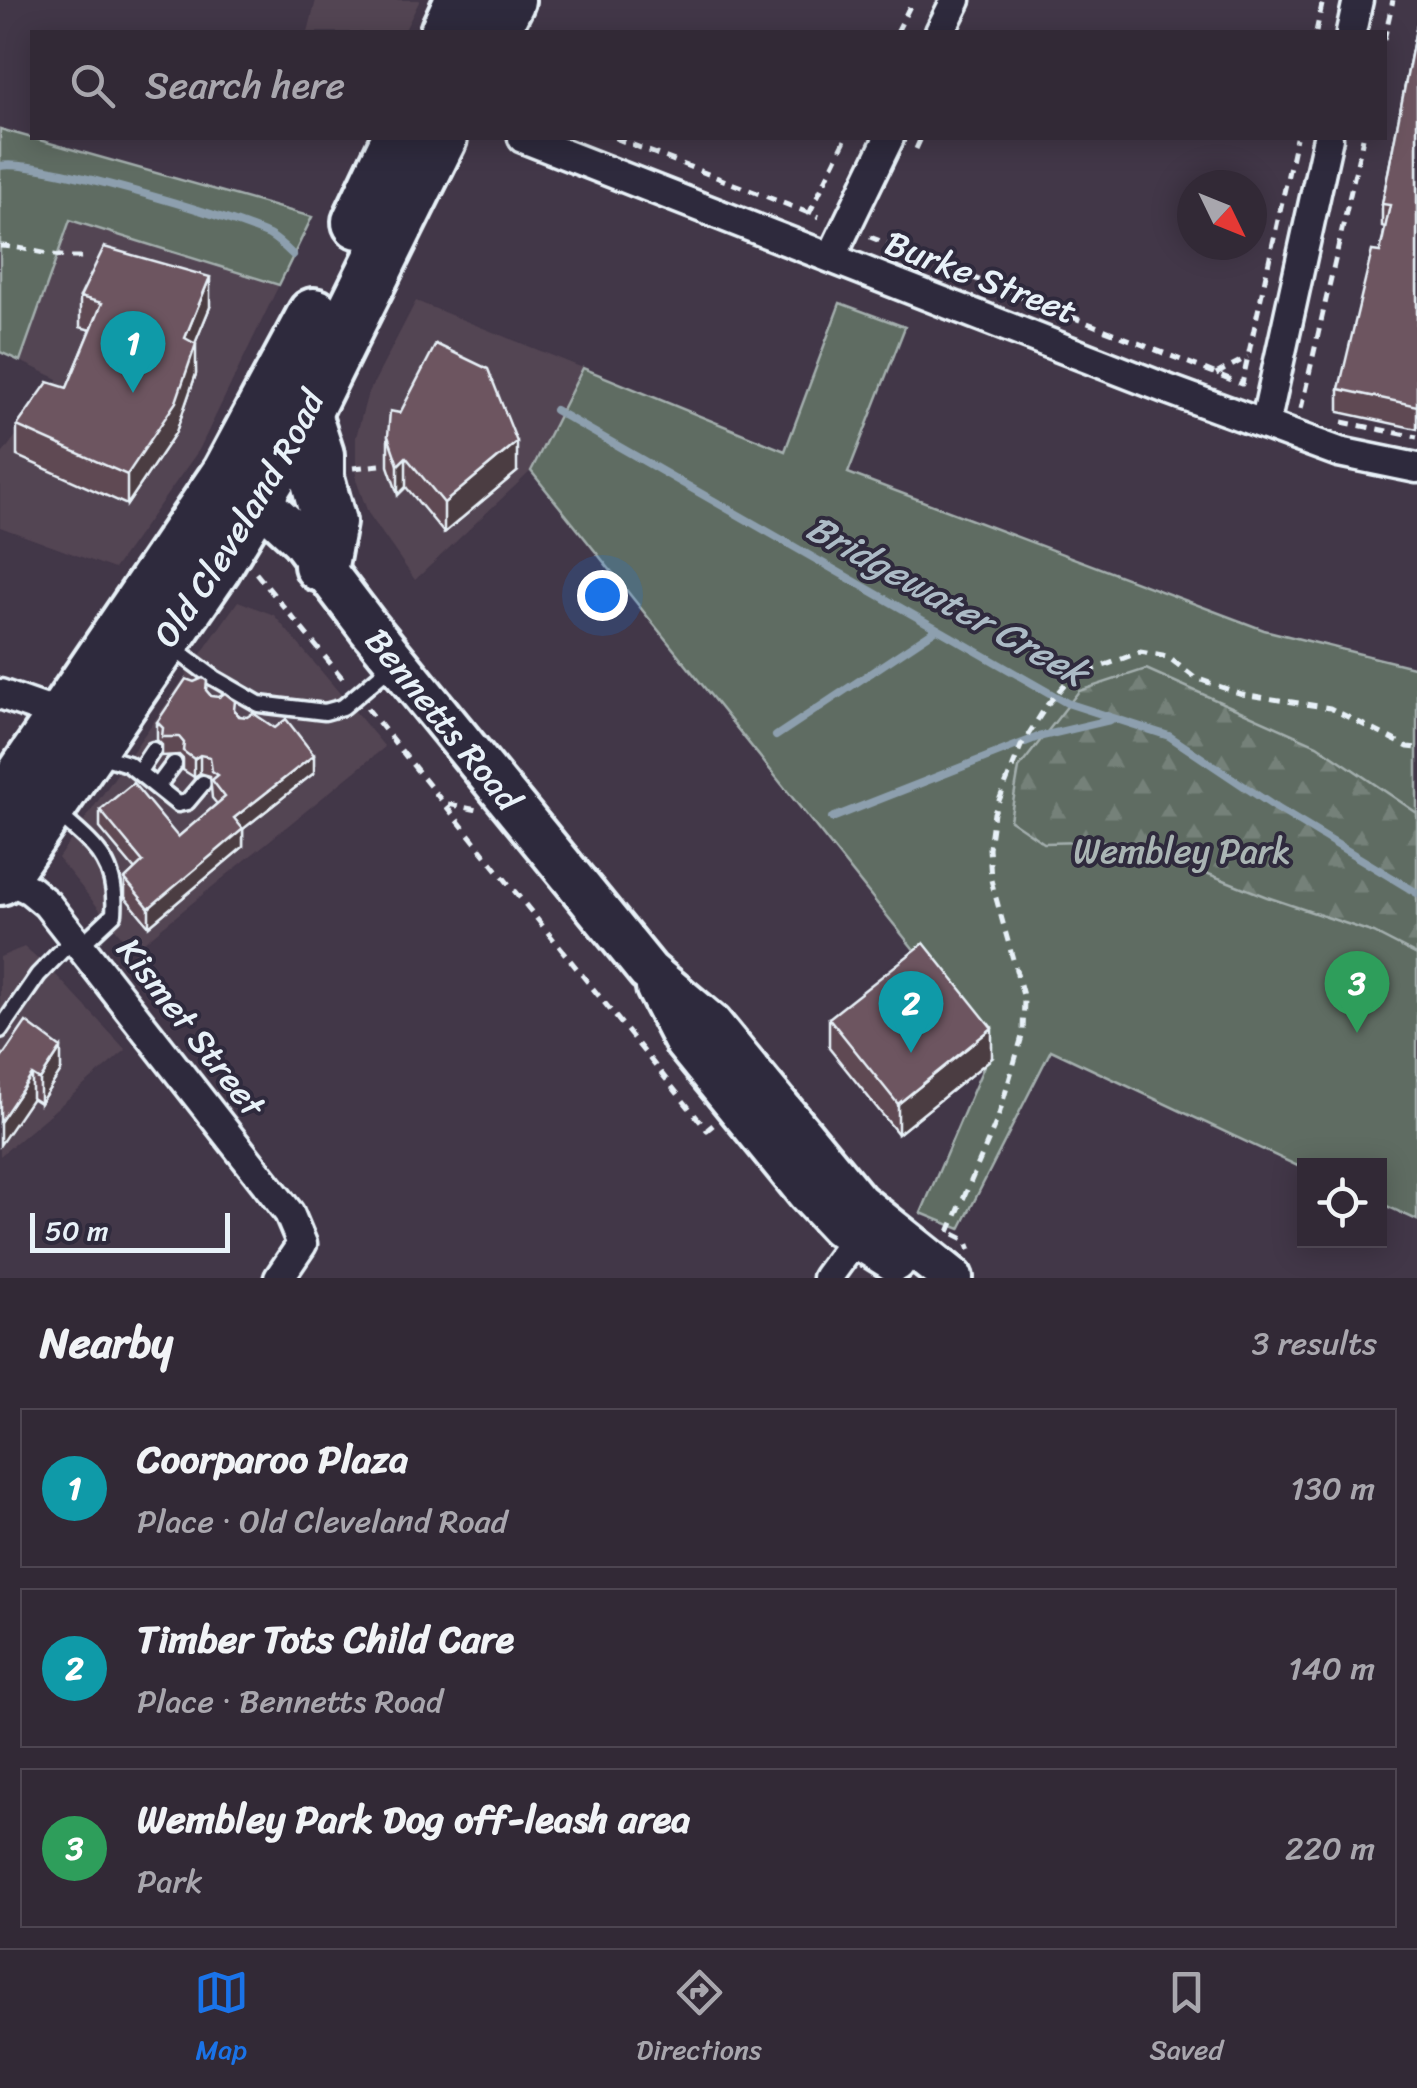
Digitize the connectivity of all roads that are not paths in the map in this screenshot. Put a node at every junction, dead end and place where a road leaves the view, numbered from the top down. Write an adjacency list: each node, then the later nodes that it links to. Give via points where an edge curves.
1 (462, 0): 5 (highway)
2 (508, 0): 6 (highway)
3 (956, 0): 7 (street)
4 (1358, 0): 8 (street)
5 (448, 30)
6 (493, 30)
7 (941, 30)
8 (1351, 30)
9 (397, 140): 18 (highway, Old Cleveland Road)
10 (439, 140): 15 (highway, Old Cleveland Road)
11 (528, 140): 14 (street, Burke Street)
12 (888, 140): 14 (street)
13 (1328, 140): 16 (street)
14 (831, 258): 16 (street, Burke Street)
15 (304, 415): 18 (highway, Old Cleveland Road); 19 (highway, via 328,522)
16 (1266, 425): 17 (street, Burke Street, via 1339,452)
17 (1417, 468)
18 (243, 485): 19 (main road, Bennetts Road); 20 (highway, Old Cleveland Road); 23 (highway, Old Cleveland Road)
19 (321, 565): 21 (main road, Bennetts Road)
20 (163, 641): 21 (lane, via 203,677 255,709 334,711); 23 (highway, Old Cleveland Road)
21 (396, 662): 33 (main road, Bennetts Road, via 648,971 711,1024 845,1188)
22 (0, 694): 23 (street)
23 (74, 736): 26 (lane); 29 (highway, Old Cleveland Road)
24 (154, 750): 26 (lane)
25 (174, 764): 28 (lane)
26 (139, 772): 28 (lane)
27 (203, 783): 28 (lane, via 178,804)
28 (157, 787)
29 (25, 808): 30 (highway, Old Cleveland Road); 31 (lane, via 100,851 108,863 114,914)
30 (0, 877): 31 (street, Kismet Street, via 40,896)
31 (77, 942): 32 (lane, via 38,976); 34 (street, Kismet Street, via 289,1213 302,1244)
32 (0, 1030)
33 (864, 1227): 35 (street); 36 (main road, Bennetts Road)
34 (280, 1278)
35 (827, 1278)
36 (949, 1278)

